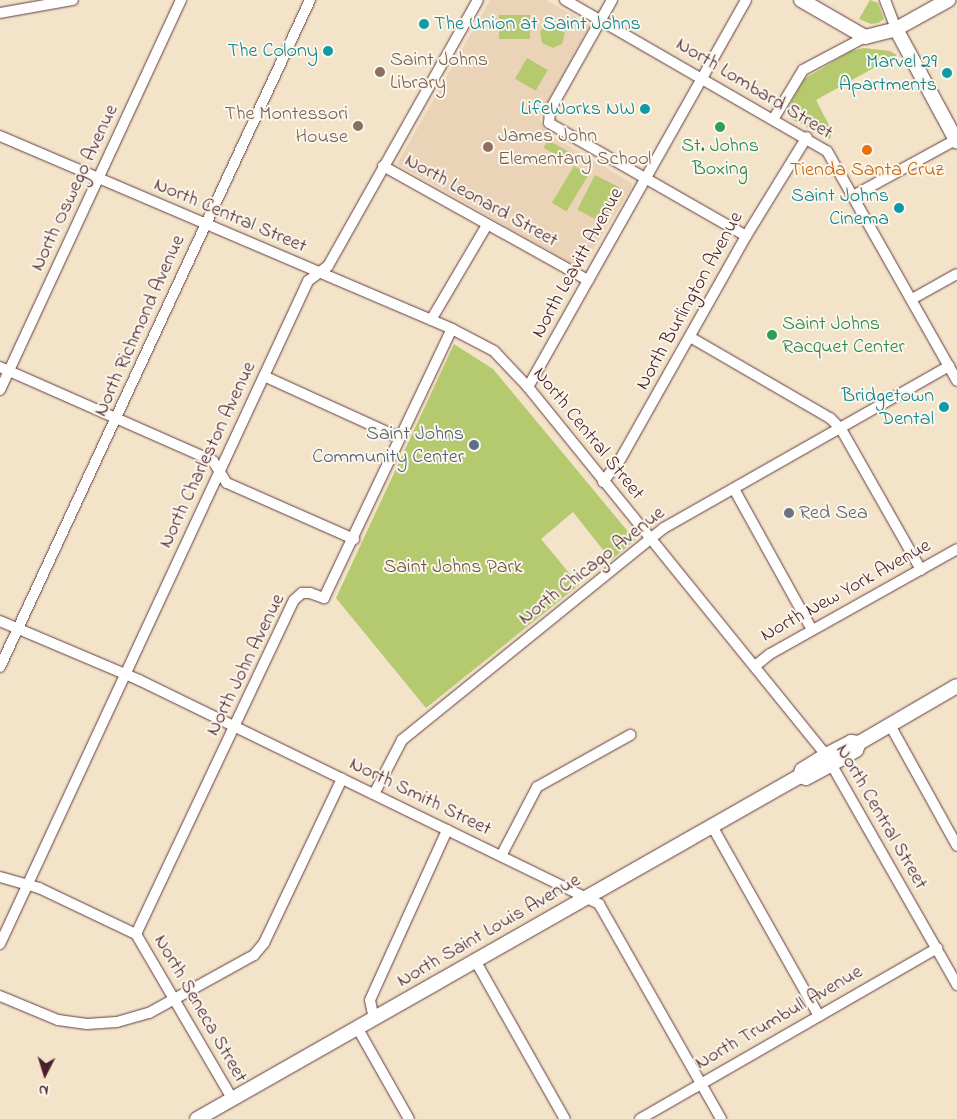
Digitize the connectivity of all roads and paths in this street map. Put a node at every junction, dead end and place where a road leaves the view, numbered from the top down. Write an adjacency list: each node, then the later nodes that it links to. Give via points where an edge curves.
1 (73, 0): 11 (street)
2 (181, 0): 21 (street, North Oswego Avenue)
3 (310, 0): 24 (street, North Richmond Avenue)
4 (478, 0): 20 (street, North Charleston Avenue)
5 (565, 0): 12 (street, North Lombard Street)
6 (612, 0): 12 (street)
7 (746, 0): 15 (street, North Leavitt Avenue)
8 (801, 0): 14 (main road)
9 (885, 0): 13 (street)
10 (948, 0): 13 (main road)
11 (0, 13)
12 (601, 20): 15 (street, North Lombard Street); 22 (street, via 550,110 548,121 556,129)
13 (896, 28): 14 (main road); 19 (main road)
14 (865, 37): 16 (street, via 803,70)
15 (702, 78): 16 (street, North Lombard Street); 22 (street, North Leavitt Avenue)
16 (774, 118): 18 (street, North Lombard Street)
17 (0, 136): 21 (street, North Central Street)
18 (807, 137): 23 (street, North Lombard Street, via 831,156); 26 (street, North Burlington Avenue)
19 (957, 140): 23 (street)
20 (384, 166): 25 (street, North Leonard Street); 27 (street, North Charleston Avenue, via 328,266)
21 (98, 179): 24 (street, North Central Street); 35 (street, North Oswego Avenue)
22 (644, 180): 26 (street); 29 (street, North Leavitt Avenue)
23 (853, 196): 30 (street, North Lombard Street)
24 (205, 225): 27 (street, North Central Street); 40 (street, North Richmond Avenue)
25 (487, 225): 29 (street, North Leonard Street); 31 (street)
26 (746, 236): 33 (street, North Burlington Avenue)
27 (319, 273): 31 (street, North Central Street); 36 (street, North Charleston Avenue, via 308,281)
28 (957, 274): 30 (street)
29 (588, 280): 38 (street, North Leavitt Avenue)
30 (912, 299): 34 (street, North Lombard Street)
31 (431, 320): 32 (street, North Central Street)
32 (452, 329): 38 (street, North Central Street, via 494,351); 42 (street, North John Avenue)
33 (690, 337): 41 (street, via 830,418); 44 (street, North Burlington Avenue, via 622,458)
34 (949, 366): 37 (street, North Lombard Street); 41 (street, North Chicago Avenue)
35 (4, 369): 39 (street, North Oswego Avenue); 40 (street)
36 (264, 376): 42 (street); 43 (street, North Charleston Avenue)
37 (957, 381)
38 (528, 387): 44 (street, North Central Street)
39 (0, 390)
40 (117, 419): 43 (street, via 214,461); 51 (street, North Richmond Avenue)
41 (841, 429): 45 (street, North Chicago Avenue); 49 (street)
42 (400, 438): 46 (street, North John Avenue)
43 (220, 471): 46 (street, via 227,483); 55 (street, North Charleston Avenue)
44 (603, 482): 47 (street, North Central Street)
45 (734, 489): 47 (street, North Chicago Avenue, via 664,528); 52 (street)
46 (354, 539): 58 (street, North John Avenue, via 324,598 302,593 294,600)
47 (651, 540): 53 (street, North Central Street); 62 (street, North Chicago Avenue, via 402,740)
48 (957, 549): 49 (street, North New York Avenue)
49 (921, 570): 52 (street, North New York Avenue)
50 (0, 621): 51 (street, North Smith Street)
51 (18, 629): 54 (street, North Richmond Avenue); 55 (street, North Smith Street)
52 (812, 630): 53 (street, North New York Avenue)
53 (755, 666): 60 (street, North Central Street)
54 (0, 667)
55 (125, 675): 58 (street, North Smith Street); 68 (street, North Charleston Avenue)
56 (957, 686): 57 (main road, North Saint Louis Avenue)
57 (890, 725): 60 (main road, North Saint Louis Avenue, via 859,743 856,750); 65 (street)
58 (235, 726): 61 (street, North Smith Street); 70 (street, North John Avenue)
59 (630, 735): 66 (street, via 538,788)
60 (829, 759): 63 (main road, North Saint Louis Avenue, via 806,778 800,776); 72 (street, North Central Street)
61 (342, 779): 62 (street, North Smith Street); 76 (street, via 260,950)
62 (374, 794): 64 (street, North Smith Street)
63 (712, 826): 69 (main road, North Saint Louis Avenue); 77 (street)
64 (448, 830): 66 (street, North Smith Street); 78 (street, via 370,1000)
65 (957, 846)
66 (501, 856): 69 (street, North Smith Street)
67 (0, 877): 68 (street, North Seneca Street)
68 (28, 886): 70 (street, North Seneca Street, via 39,888); 71 (street, North Charleston Avenue)
69 (587, 898): 73 (main road, North Saint Louis Avenue); 80 (street, North Smith Street, via 602,908)
70 (136, 934): 76 (street, North Seneca Street)
71 (0, 944)
72 (937, 948): 74 (street, North Central Street); 77 (street, North Trumbull Avenue)
73 (476, 962): 78 (main road, North Saint Louis Avenue); 84 (street)
74 (957, 985)
75 (0, 996): 76 (street, via 45,1016 87,1024 133,1018)
76 (175, 999): 81 (street, North Seneca Street)
77 (819, 1016): 80 (street, North Trumbull Avenue)
78 (374, 1019): 79 (main road, North Saint Louis Avenue)
79 (358, 1029): 81 (main road, North Saint Louis Avenue); 83 (street)
80 (700, 1083): 85 (street, North Trumbull Avenue); 86 (street, North Smith Street)
81 (233, 1100): 82 (main road, North Saint Louis Avenue)
82 (197, 1119)
83 (409, 1119)
84 (565, 1119)
85 (640, 1119)
86 (721, 1119)

